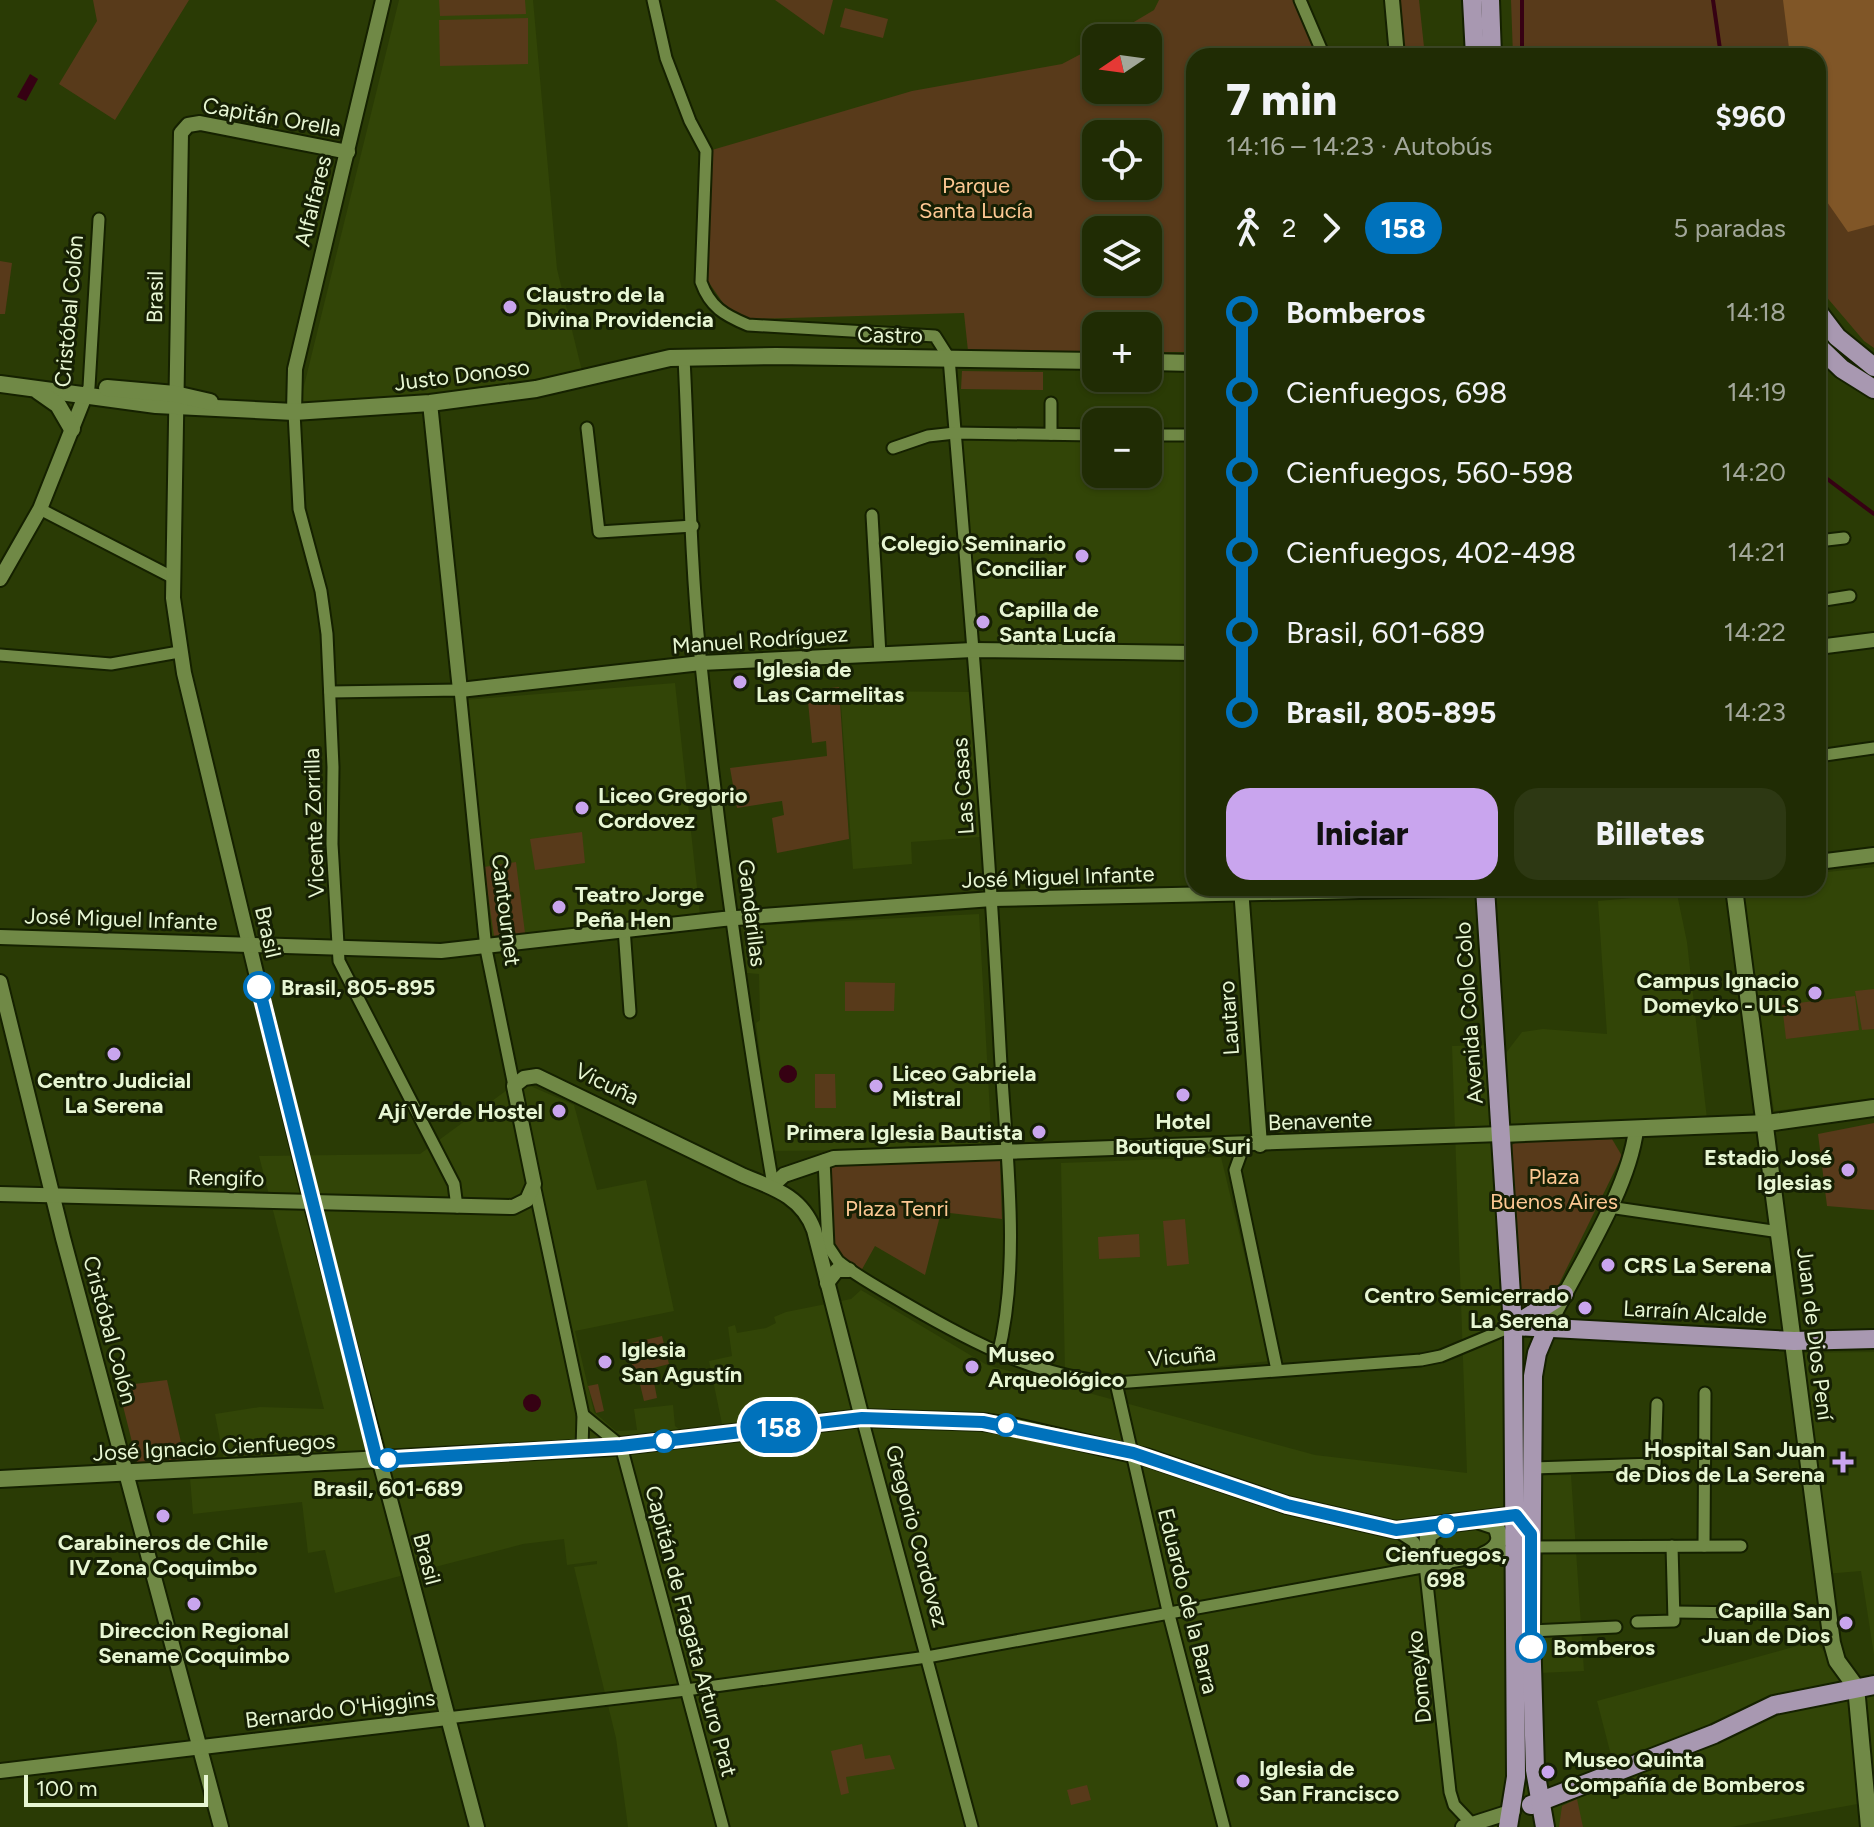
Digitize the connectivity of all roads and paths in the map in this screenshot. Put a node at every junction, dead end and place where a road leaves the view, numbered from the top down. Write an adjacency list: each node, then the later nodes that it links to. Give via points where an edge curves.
1 (383, 0): 12 (street, Alfalfares)
2 (653, 0): 17 (street, via 666,58 706,151 701,282 708,300 724,315 748,325 935,336)
3 (1300, 0): 7 (street)
4 (1392, 0): 8 (street)
5 (1472, 0): 9 (main road)
6 (1490, 0): 10 (main road)
7 (1321, 48)
8 (1396, 48)
9 (1475, 48)
10 (1492, 48)
11 (188, 125): 12 (street, Capitán Orella); 27 (street, Brasil, via 181,133)
12 (348, 152): 30 (street, Alfalfares, via 297,360)
13 (99, 219): 26 (street, Cristóbal Colón)
14 (1826, 323): 21 (main road)
15 (1826, 354): 25 (main road)
16 (684, 358): 17 (main road, Castro); 28 (main road, Justo Donoso, via 536,389); 41 (street, Gandarillas)
17 (949, 358): 18 (main road, Castro); 33 (street, Las Casas)
18 (1082, 361)
19 (1162, 362): 20 (main road)
20 (1186, 363)
21 (1874, 367)
22 (0, 376): 26 (main road, Justo Donoso)
23 (0, 384): 24 (main road, Justo Donoso)
24 (25, 387): 26 (main road, Justo Donoso); 32 (main road, via 52,400)
25 (1874, 389)
26 (87, 391): 27 (main road, Justo Donoso); 32 (street, Cristóbal Colón)
27 (176, 400): 30 (main road, Justo Donoso, via 242,412); 44 (street, Brasil)
28 (430, 403): 30 (main road, Justo Donoso); 56 (street, Cantournet)
29 (1051, 403): 34 (street)
30 (294, 412): 57 (street, Vicente Zorrilla, via 299,509 325,616)
31 (587, 428): 41 (street, via 599,532)
32 (72, 429): 39 (street, Cristóbal Colón)
33 (955, 433): 34 (street); 38 (street); 50 (street, Las Casas)
34 (1051, 434): 35 (street)
35 (1082, 435)
36 (1162, 435): 37 (street)
37 (1186, 435)
38 (893, 448)
39 (40, 509): 44 (street); 45 (street, Cristóbal Colón)
40 (872, 515): 54 (street)
41 (693, 526): 55 (street, Gandarillas)
42 (1844, 538): 43 (street)
43 (1826, 540)
44 (172, 577): 51 (street, Brasil)
45 (0, 579)
46 (1850, 596): 47 (street)
47 (1826, 600)
48 (1874, 640): 49 (street)
49 (1826, 646)
50 (973, 650): 52 (street, Manuel Rodríguez); 54 (street, Manuel Rodríguez); 66 (street, Las Casas)
51 (179, 652): 53 (street, via 111,664); 70 (street, Brasil)
52 (1186, 653)
53 (0, 655)
54 (880, 655): 55 (street, Manuel Rodríguez)
55 (701, 663): 56 (street, Manuel Rodríguez); 67 (street, Gandarillas)
56 (460, 690): 57 (street, Manuel Rodríguez); 71 (street, Cantournet)
57 (330, 692): 72 (street, Vicente Zorrilla)
58 (1874, 748): 59 (street)
59 (1826, 755)
60 (1874, 855): 61 (street)
61 (1826, 861)
62 (1186, 893): 66 (street, José Miguel Infante)
63 (1241, 896): 81 (street, Lautaro)
64 (1486, 896): 79 (main road, Avenida Colo Colo)
65 (1735, 896): 77 (main road, Juan de Dios Pení)
66 (992, 899): 67 (street, José Miguel Infante); 82 (street, Las Casas)
67 (733, 918): 68 (street, José Miguel Infante); 85 (street, Gandarillas)
68 (624, 928): 71 (street, José Miguel Infante); 74 (street)
69 (0, 937): 70 (street, José Miguel Infante)
70 (249, 946): 72 (street, José Miguel Infante); 88 (street, Brasil)
71 (486, 949): 72 (street, José Miguel Infante); 75 (street, Cantournet)
72 (339, 950): 89 (street, Vicente Zorrilla, via 343,971 454,1184)
73 (0, 982): 87 (street, Cristóbal Colón)
74 (630, 1012)
75 (514, 1086): 84 (street, Cantournet); 85 (street, Vicuña, via 531,1076 545,1078 744,1176)
76 (1874, 1108): 77 (main road, Benavente)
77 (1767, 1123): 78 (main road, Benavente); 91 (main road, Juan de Dios Pení)
78 (1636, 1130): 79 (main road, Benavente); 90 (street)
79 (1501, 1134): 81 (street, Benavente); 96 (main road, Avenida Colo Colo)
80 (1244, 1145): 81 (street, Benavente); 82 (street, Benavente); 101 (street, via 1235,1170)
81 (1260, 1145)
82 (1006, 1154): 83 (street, Benavente); 100 (street, Las Casas, via 1006,1315)
83 (824, 1160): 85 (street, Benavente, via 784,1175); 93 (street, Vicuña, via 828,1246)
84 (534, 1184): 89 (street, Rengifo, via 527,1200 513,1207); 105 (street, Cantournet)
85 (773, 1185): 92 (street, Vicuña, via 809,1217)
86 (0, 1194): 87 (street, Rengifo)
87 (52, 1196): 88 (street, Rengifo); 112 (street, Cristóbal Colón)
88 (311, 1202): 89 (street, Rengifo); 110 (street, Brasil)
89 (457, 1207)
90 (1609, 1207): 91 (street); 95 (street)
91 (1780, 1232): 99 (main road, Juan de Dios Pení)
92 (821, 1257): 94 (street, Gregorio Cordovez)
93 (849, 1270): 94 (street, via 837,1270); 100 (street, Vicuña)
94 (827, 1283): 106 (street, Gregorio Cordovez)
95 (1564, 1294): 96 (main road); 97 (street)
96 (1513, 1326): 97 (main road, Larraín Alcalde); 101 (street, Vicuña, via 1432,1358); 114 (main road, Avenida Colo Colo)
97 (1547, 1329): 99 (main road, Larraín Alcalde); 111 (main road, via 1533,1376)
98 (1874, 1339): 99 (main road, Larraín Alcalde)
99 (1794, 1341): 132 (main road, Juan de Dios Pení, via 1834,1653)
100 (998, 1355): 102 (street, Vicuña, via 1081,1379)
101 (1277, 1370): 102 (street, Vicuña)
102 (1116, 1383): 109 (street, Eduardo de la Barra)
103 (1705, 1393): 120 (street)
104 (1657, 1404): 111 (street, via 1655,1464)
105 (583, 1415): 107 (street); 108 (street, Cantournet)
106 (862, 1418): 107 (main road, José Ignacio Cienfuegos); 109 (main road, José Ignacio Cienfuegos, via 997,1423); 131 (street, Gregorio Cordovez)
107 (621, 1446): 108 (main road, José Ignacio Cienfuegos); 133 (street, Capitán de Fragata Arturo Prat)
108 (582, 1448): 110 (main road, José Ignacio Cienfuegos)
109 (1133, 1453): 117 (main road, José Ignacio Cienfuegos, via 1287,1505); 125 (street, Eduardo de la Barra)
110 (377, 1460): 112 (main road, José Ignacio Cienfuegos); 134 (street, Brasil)
111 (1533, 1468): 118 (main road)
112 (125, 1473): 113 (main road, José Ignacio Cienfuegos); 135 (street, Cristóbal Colón)
113 (0, 1479)
114 (1516, 1515): 115 (main road, José Ignacio Cienfuegos); 118 (main road)
115 (1479, 1521): 116 (main road, José Ignacio Cienfuegos); 122 (main road, via 1499,1532 1498,1547)
116 (1441, 1526): 117 (main road, José Ignacio Cienfuegos); 123 (main road, via 1425,1542 1431,1556)
117 (1396, 1530): 124 (street, via 1414,1542)
118 (1526, 1544): 119 (street); 122 (street); 130 (main road); 138 (main road)
119 (1672, 1546): 120 (street); 126 (street)
120 (1704, 1546): 121 (street)
121 (1741, 1546)
122 (1484, 1555): 123 (street)
123 (1446, 1562): 124 (street)
124 (1425, 1565): 125 (street); 139 (street, Domeyko, via 1450,1792)
125 (1168, 1611): 131 (street, Bernardo O'Higgins); 144 (street, Eduardo de la Barra)
126 (1675, 1612): 127 (street); 128 (street, via 1671,1622)
127 (1746, 1613)
128 (1637, 1622)
129 (1616, 1627): 130 (street)
130 (1531, 1631): 137 (main road)
131 (927, 1657): 133 (street, Bernardo O'Higgins); 143 (street, Gregorio Cordovez)
132 (1865, 1686): 137 (main road, via 1753,1713 1714,1734); 146 (main road, Juan de Dios Pení)
133 (686, 1690): 134 (street, Bernardo O'Higgins); 142 (street, Capitán de Fragata Arturo Prat)
134 (447, 1718): 135 (street, Bernardo O'Higgins); 141 (street, Brasil)
135 (200, 1748): 136 (street, Bernardo O'Higgins); 140 (street, Cristóbal Colón)
136 (0, 1771)
137 (1539, 1802): 138 (main road); 145 (main road)
138 (1510, 1819): 139 (street)
139 (1468, 1826)
140 (221, 1827)
141 (477, 1827)
142 (723, 1827)
143 (972, 1827)
144 (1224, 1827)
145 (1545, 1827)
146 (1869, 1827)

